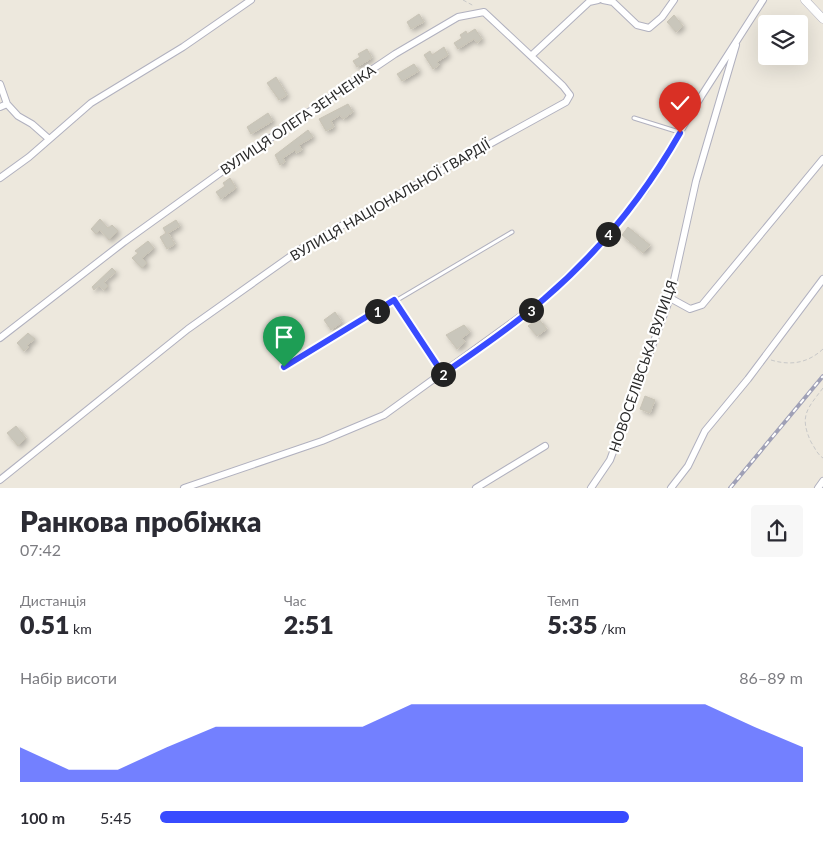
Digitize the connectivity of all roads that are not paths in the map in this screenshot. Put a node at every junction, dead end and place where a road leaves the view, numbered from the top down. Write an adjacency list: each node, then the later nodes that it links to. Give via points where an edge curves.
1 (251, 0): 16 (street, via 183,47 91,103)
2 (598, 0): 10 (street, via 589,2)
3 (603, 0): 4 (street, via 613,2 637,25 649,28)
4 (674, 0)
5 (763, 0): 9 (street)
6 (804, 0): 7 (street)
7 (819, 10): 8 (street)
8 (823, 19)
9 (739, 36): 15 (street); 21 (street, НОВОСЕЛІВСЬКА ВУЛИЦЯ, via 696,182)
10 (531, 56): 23 (street, ВУЛИЦЯ ОЛЕГА ЗЕНЧЕНКА, via 484,12 458,17 395,54 246,154 124,242); 27 (street, ВУЛИЦЯ НАЦІОНАЛЬНОЇ ГВАРДІЇ, via 570,95 566,102 305,246 188,329)
11 (0, 84): 12 (street)
12 (7, 104): 13 (street); 16 (street)
13 (0, 107)
14 (634, 118): 15 (lane)
15 (680, 133): 25 (street, via 645,190 591,254 537,305)
16 (49, 139): 18 (street)
17 (823, 159): 21 (street, via 702,305 690,309)
18 (0, 178)
19 (512, 232): 22 (lane)
20 (823, 279): 32 (street, via 765,358 705,431 688,466)
21 (670, 298): 31 (street, НОВОСЕЛІВСЬКА ВУЛИЦЯ, via 610,460)
22 (394, 300): 24 (lane); 25 (street)
23 (0, 338)
24 (284, 367)
25 (443, 374): 29 (street, via 384,415 356,428)
26 (545, 446): 30 (street)
27 (0, 480)
28 (823, 481): 33 (street)
29 (188, 487)
30 (476, 488)
31 (591, 488)
32 (671, 488)
33 (818, 488)

